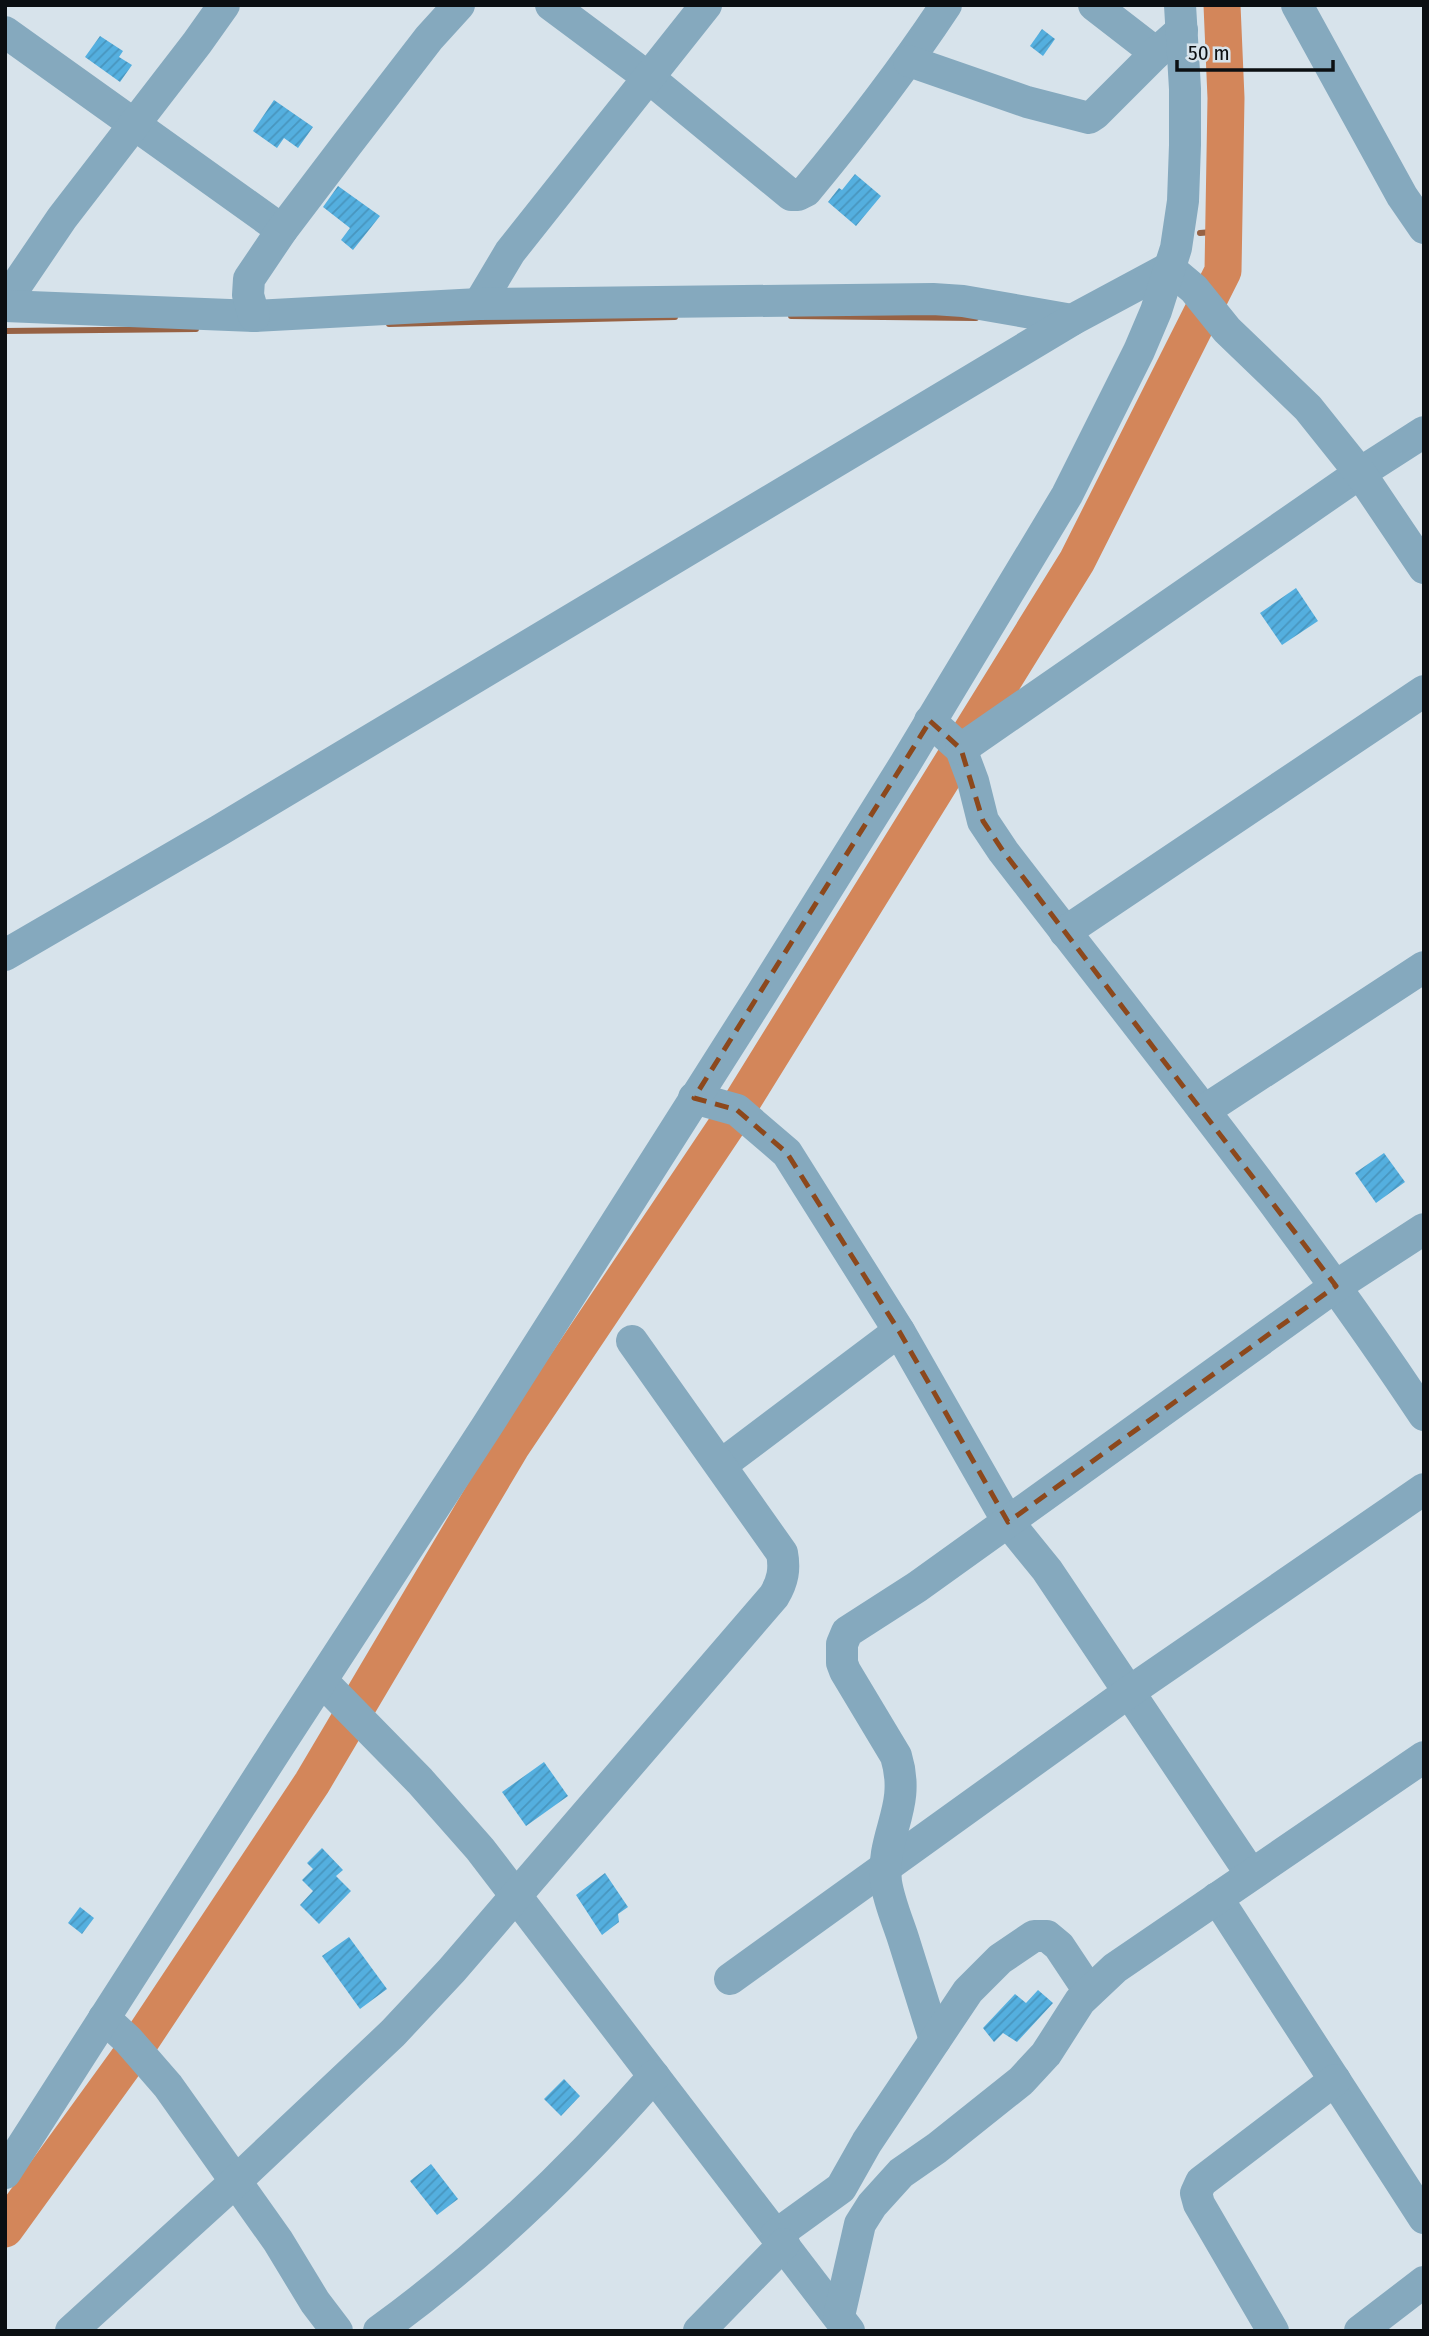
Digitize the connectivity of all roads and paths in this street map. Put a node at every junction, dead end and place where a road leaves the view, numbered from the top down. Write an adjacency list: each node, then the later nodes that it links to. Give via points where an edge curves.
1 (224, 5): 13 (street)
2 (458, 5): 16 (street)
3 (551, 5): 12 (street)
4 (706, 5): 12 (street)
5 (947, 5): 11 (street)
6 (1094, 5): 10 (street)
7 (1301, 6): 14 (street)
8 (1181, 18): 10 (street); 17 (street, via 1183,201)
9 (5, 32): 13 (street)
10 (1156, 53): 11 (street, via 1089,118)
11 (909, 61): 12 (street, via 858,129 798,195 791,194)
12 (649, 78): 19 (street, via 510,252)
13 (133, 126): 16 (street); 18 (street, via 62,218)
14 (1413, 189): 15 (street)
15 (1424, 228)
16 (282, 230): 20 (street, via 249,279)
17 (1170, 268): 21 (street); 23 (street, via 1308,408); 26 (street, via 1139,351 1066,495)
18 (5, 304): 20 (street)
19 (479, 304): 20 (street); 21 (street, via 933,299)
20 (254, 316)
21 (1072, 320): 29 (street)
22 (1424, 432): 23 (street)
23 (1360, 473): 24 (street); 27 (street)
24 (1424, 568)
25 (1424, 691): 28 (street)
26 (930, 721): 27 (street); 31 (street)
27 (961, 749): 28 (street, via 983,821)
28 (1065, 932): 32 (street)
29 (5, 955)
30 (1424, 967): 32 (street)
31 (694, 1098): 35 (street, via 737,1110 787,1153); 41 (street)
32 (1205, 1110): 34 (street)
33 (1424, 1229): 34 (street)
34 (1336, 1286): 37 (street); 40 (street)
35 (899, 1331): 38 (street); 40 (street)
36 (632, 1341): 38 (street)
37 (1424, 1415)
38 (721, 1465): 46 (street, via 782,1553 780,1586)
39 (1424, 1489): 42 (street)
40 (1008, 1522): 42 (street, via 1047,1570); 44 (street, via 847,1632 842,1644 845,1671 899,1768 900,1805 888,1842)
41 (322, 1681): 46 (street, via 451,1815); 50 (street)
42 (1129, 1692): 44 (street); 45 (street)
43 (1424, 1758): 45 (street)
44 (886, 1868): 48 (street); 51 (street, via 890,1897)
45 (1251, 1874): 47 (street)
46 (515, 1895): 52 (street); 55 (street, via 393,2033)
47 (1217, 1898): 49 (street, via 1115,1968); 53 (street)
48 (730, 1979)
49 (1089, 1992): 51 (street, via 1054,1941 1034,1936 983,1974); 59 (street, via 1021,2081 901,2173 872,2205 860,2224)
50 (104, 2018): 54 (street); 55 (street, via 168,2086)
51 (935, 2040): 57 (street, via 841,2188)
52 (654, 2076): 57 (street); 62 (street, via 528,2208)
53 (1335, 2080): 56 (street); 64 (street, via 1201,2182 1196,2193)
54 (5, 2173)
55 (235, 2182): 60 (street); 61 (street)
56 (1424, 2218)
57 (780, 2239): 59 (street); 63 (street)
58 (1424, 2281): 65 (street)
59 (844, 2323)
60 (71, 2331)
61 (337, 2331)
62 (379, 2331)
63 (699, 2331)
64 (1273, 2331)
65 (1360, 2331)

